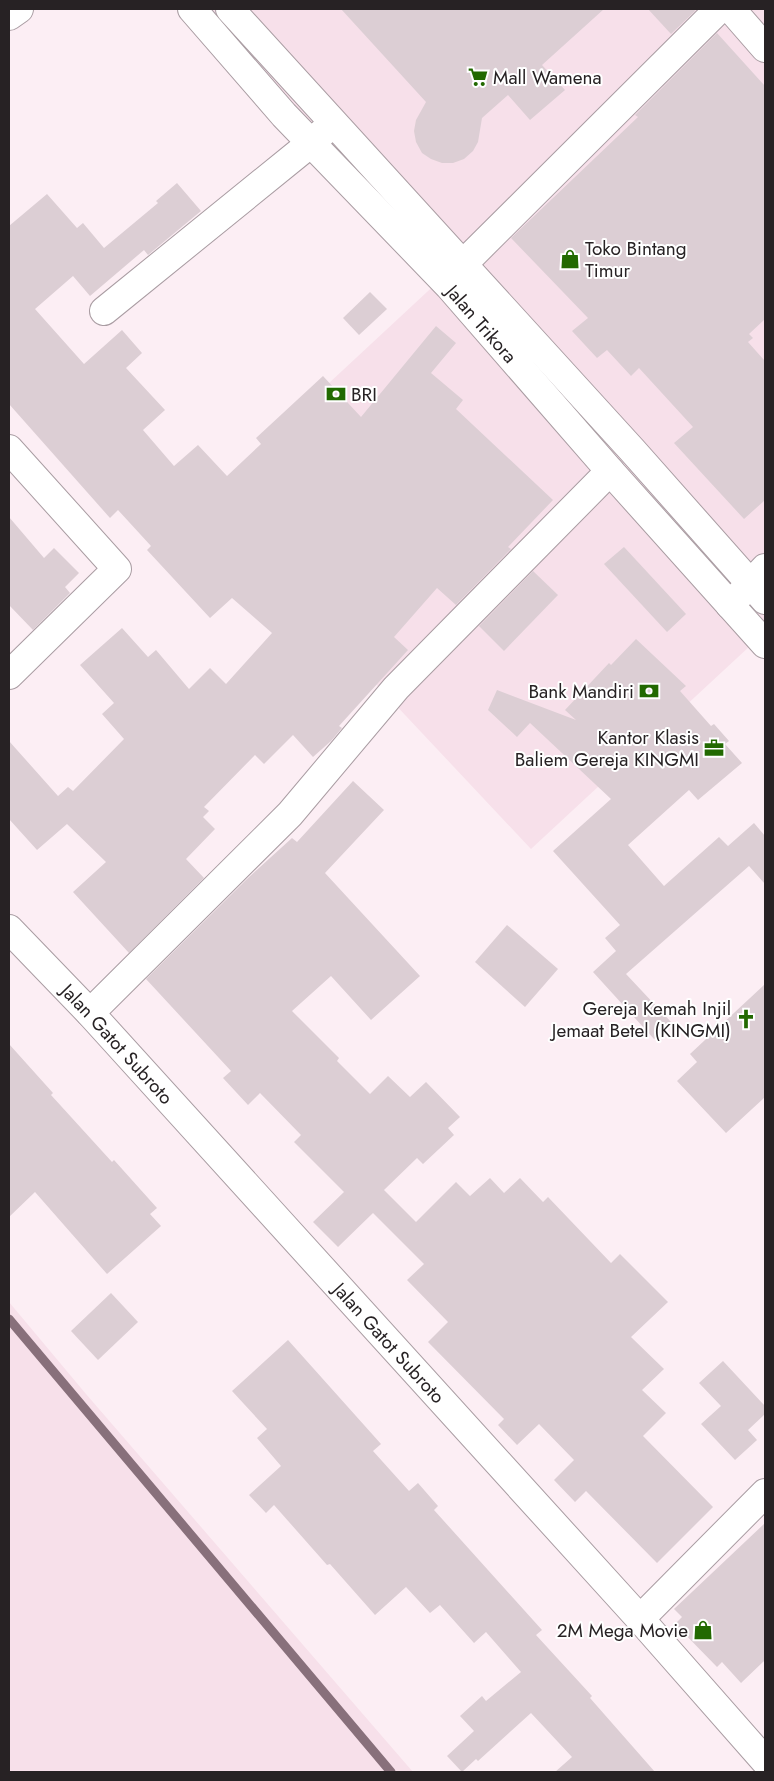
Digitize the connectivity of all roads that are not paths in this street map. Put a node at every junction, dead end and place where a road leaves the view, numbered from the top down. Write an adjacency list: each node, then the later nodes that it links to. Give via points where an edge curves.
1 (19, 9): 6 (main road)
2 (192, 9): 9 (main road, Jalan Trikora)
3 (230, 9): 8 (main road, Jalan Trikora)
4 (720, 9): 10 (main road)
5 (731, 9): 7 (main road)
6 (9, 16)
7 (765, 48)
8 (333, 123): 9 (main road); 10 (main road, Jalan Trikora)
9 (311, 143): 11 (main road); 13 (main road, Jalan Trikora, via 450,286)
10 (463, 264): 14 (main road, Jalan Trikora)
11 (104, 311)
12 (9, 449): 17 (main road, via 117,569)
13 (610, 471): 15 (main road, Jalan Trikora); 19 (main road, via 396,688 290,814)
14 (760, 583): 15 (main road)
15 (730, 605): 16 (main road, Jalan Trikora)
16 (765, 644)
17 (9, 676)
18 (9, 929): 19 (main road, Jalan Gatot Subroto)
19 (90, 1013): 21 (main road, Jalan Gatot Subroto)
20 (765, 1493): 21 (main road)
21 (640, 1618): 22 (main road, Jalan Gatot Subroto)
22 (765, 1761)

